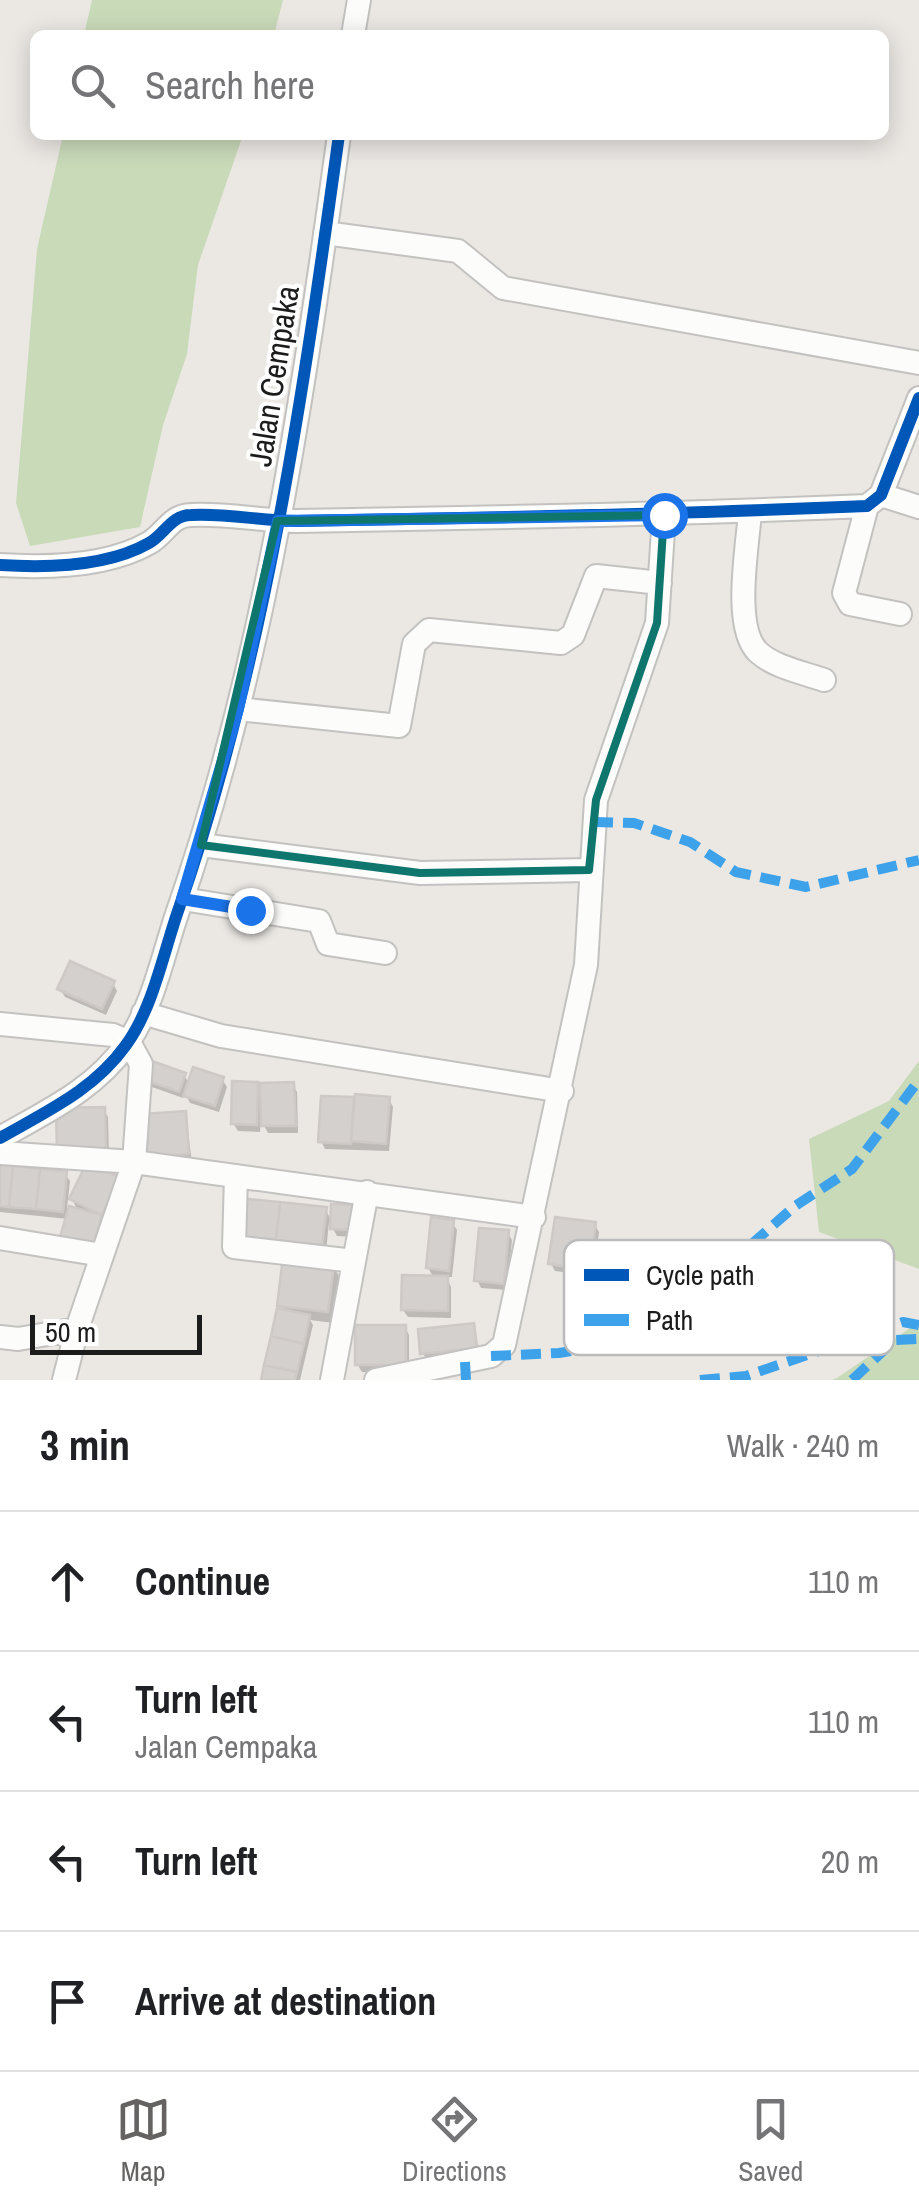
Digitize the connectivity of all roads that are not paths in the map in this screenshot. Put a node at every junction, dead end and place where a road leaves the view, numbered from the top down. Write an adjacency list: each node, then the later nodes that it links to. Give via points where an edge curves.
1 (360, 0): 2 (street)
2 (353, 30)
3 (338, 140): 4 (street, Jalan Cempaka)
4 (326, 234): 5 (street, via 458,251 503,288); 11 (street, Jalan Cempaka)
5 (917, 357)
6 (919, 398): 7 (street)
7 (874, 500): 8 (street); 9 (street); 14 (street, via 844,592 850,604)
8 (919, 507)
9 (750, 511): 10 (street); 15 (street, via 746,631 755,650 769,659)
10 (664, 515): 11 (street); 13 (street)
11 (278, 521): 12 (street, via 190,514 131,551 58,565); 16 (street, Jalan Cempaka)
12 (0, 566)
13 (660, 583): 16 (street, via 596,576 573,634 561,643 429,630 414,644 397,727); 18 (street, via 653,640 596,800)
14 (900, 614)
15 (824, 680)
16 (238, 709): 17 (street, Jalan Cempaka)
17 (202, 846): 18 (street, via 420,873); 19 (street, Jalan Cempaka)
18 (589, 870): 24 (street, via 586,965)
19 (182, 899): 20 (street, via 319,921 328,944); 21 (street, Jalan Cempaka)
20 (385, 953)
21 (143, 1013): 23 (street, Jalan Cempaka); 24 (street, via 222,1036)
22 (0, 1024): 23 (street)
23 (129, 1042): 25 (street, Jalan Cempaka, via 80,1092); 27 (street, via 141,1064)
24 (562, 1091): 30 (street)
25 (0, 1138)
26 (0, 1153): 27 (street)
27 (134, 1162): 28 (street); 32 (street)
28 (236, 1176): 29 (street); 33 (street, via 234,1247)
29 (367, 1192): 30 (street); 33 (street)
30 (534, 1217): 38 (street, via 501,1350)
31 (0, 1238): 32 (street)
32 (102, 1255): 34 (street)
33 (354, 1261): 37 (street)
34 (77, 1329): 35 (street); 36 (street)
35 (0, 1337)
36 (64, 1380)
37 (332, 1380)
38 (376, 1380)

